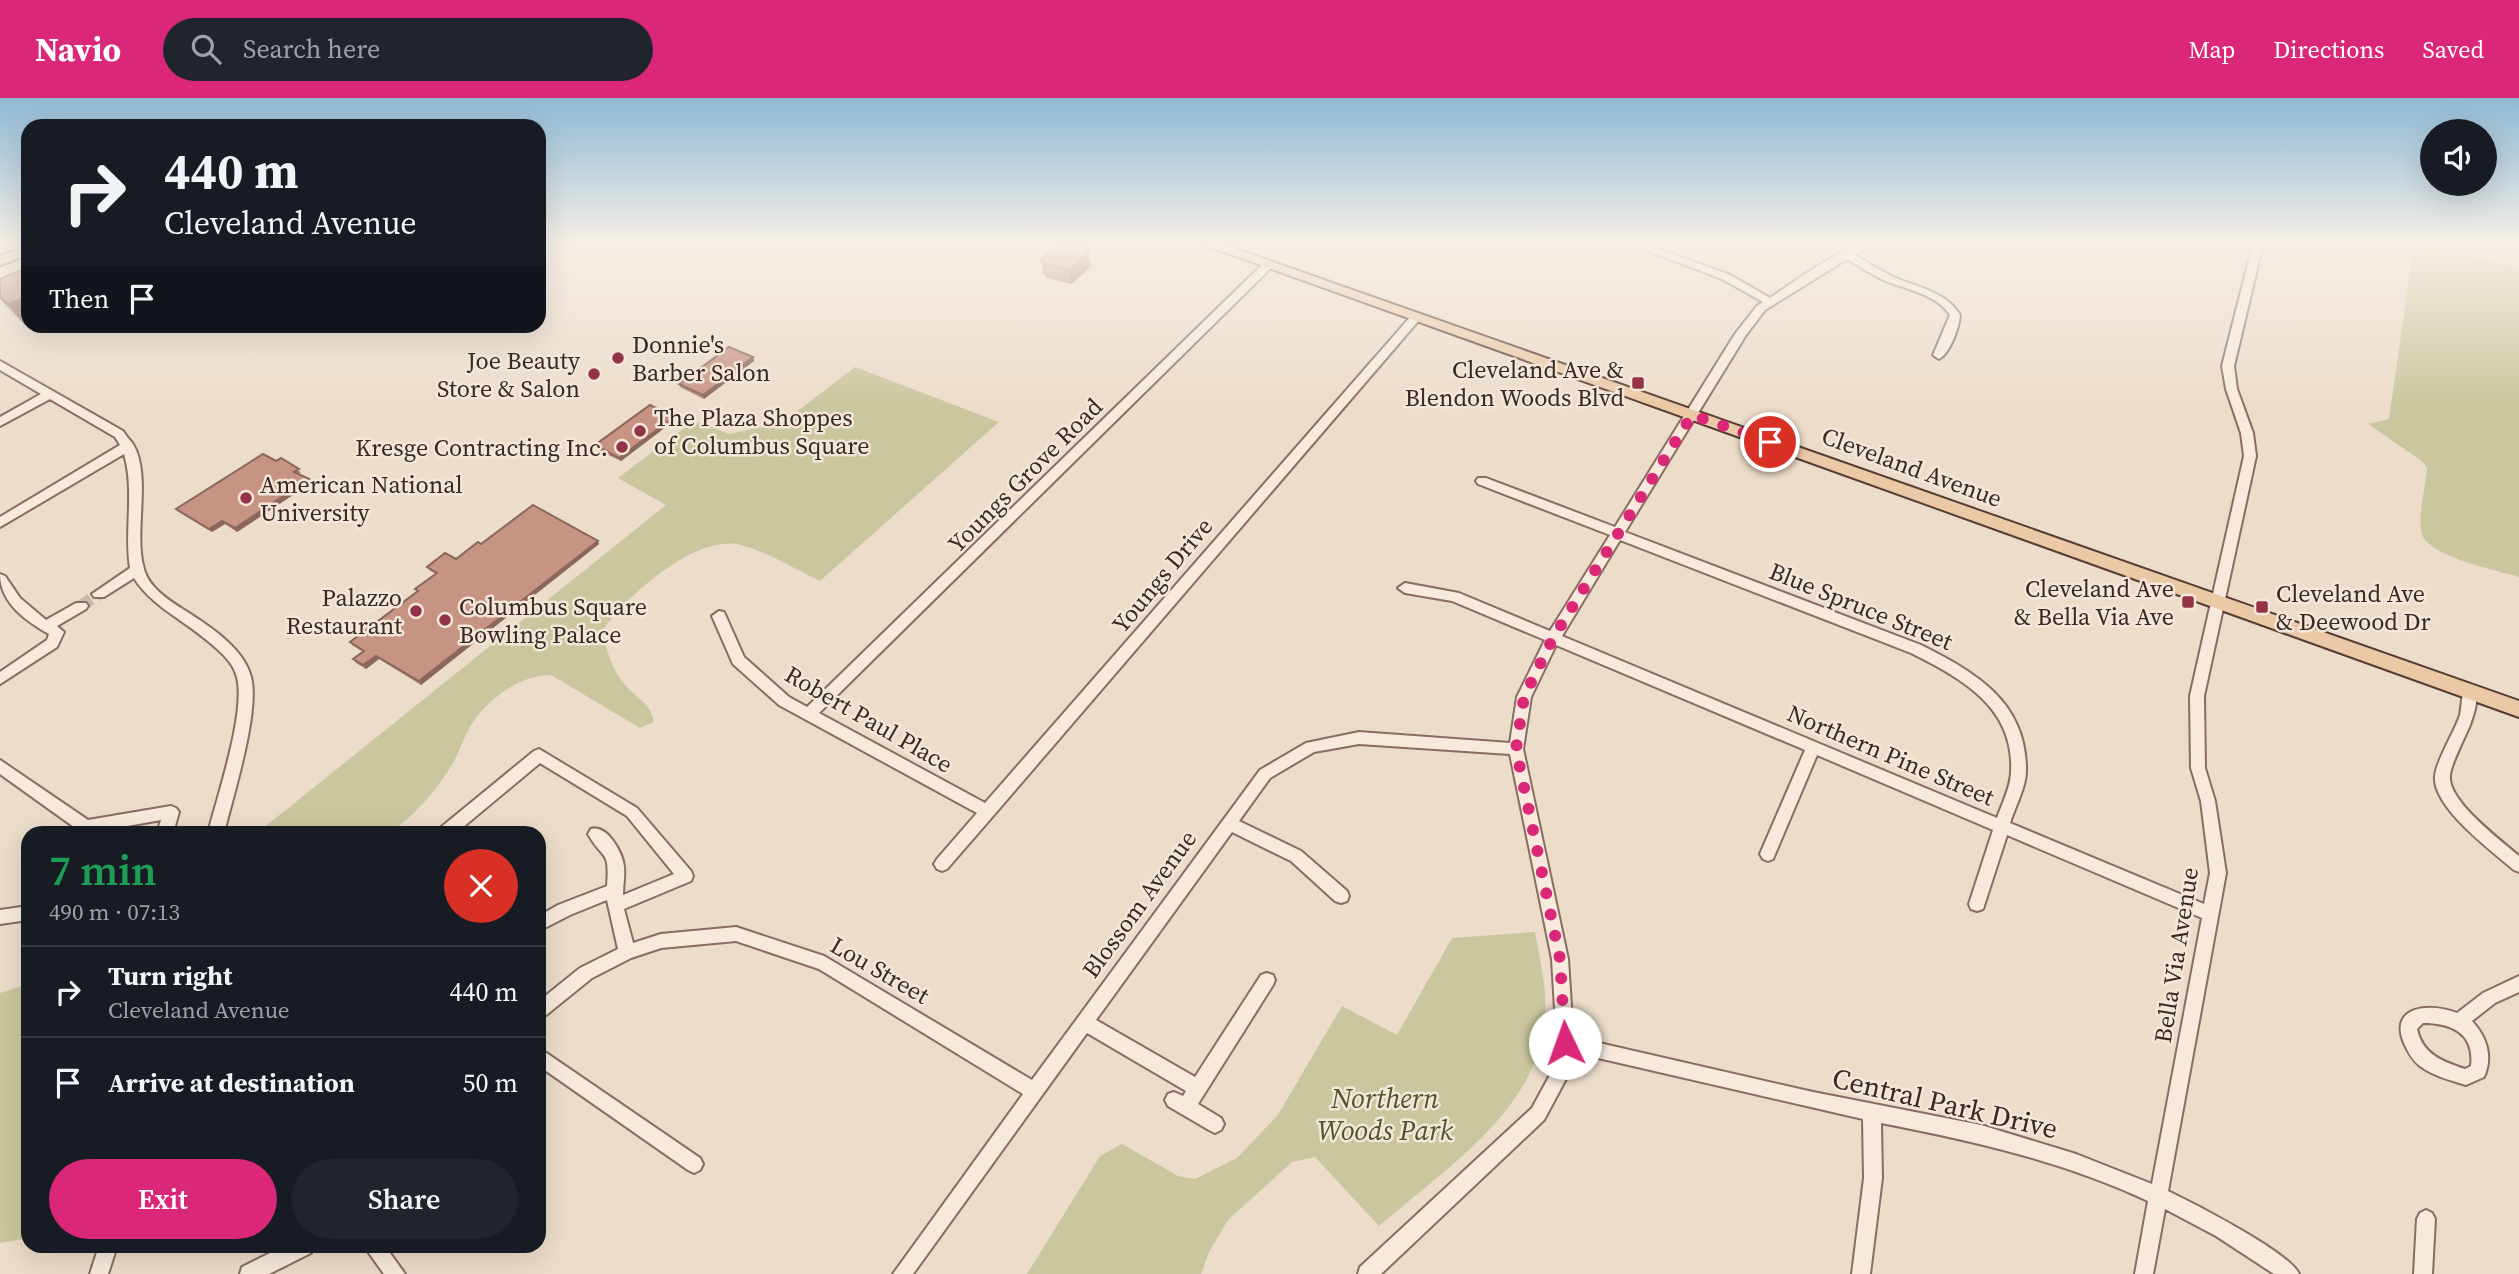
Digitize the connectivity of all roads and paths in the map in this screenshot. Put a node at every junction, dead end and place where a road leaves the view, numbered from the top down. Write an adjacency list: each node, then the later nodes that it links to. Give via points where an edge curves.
1 (1233, 299): 30 (street, Youngs Grove Road)
2 (1364, 299): 8 (main road, Cleveland Avenue)
3 (1765, 299): 7 (street)
4 (1775, 299): 7 (street)
5 (1940, 299): 9 (street, via 1955,315)
6 (2245, 299): 22 (street, Bella Via Avenue, via 2228,366 2251,440 2250,456)
7 (1770, 302): 12 (street, via 1741,334)
8 (1416, 317): 12 (main road, Cleveland Avenue); 34 (street, Youngs Drive)
9 (1939, 355)
10 (0, 365): 11 (street)
11 (50, 394): 13 (street); 14 (street, via 119,434)
12 (1692, 415): 17 (street); 22 (main road, Cleveland Avenue)
13 (0, 422)
14 (128, 446): 16 (street); 18 (street, via 134,472)
15 (1482, 481): 17 (street, Blue Spruce Street)
16 (0, 523)
17 (1617, 534): 26 (street); 41 (street, Blue Spruce Street, via 1916,649 1958,670 1994,699 2015,736 2019,773)
18 (137, 570): 21 (street); 39 (street, via 153,593 218,641 244,677 242,725)
19 (0, 579): 25 (street, via 15,601)
20 (1405, 588): 26 (street, Northern Pine Street, via 1454,596)
21 (99, 594)
22 (2216, 601): 28 (main road, Cleveland Avenue); 50 (street, Bella Via Avenue, via 2197,696 2198,768 2208,801 2218,873)
23 (81, 606): 25 (street)
24 (719, 616): 30 (street, Robert Paul Place, via 738,660 784,701)
25 (48, 625): 27 (street, via 57,632 52,643)
26 (1553, 638): 31 (street, Northern Pine Street); 32 (street, via 1524,697)
27 (0, 678)
28 (2470, 692): 29 (main road, Cleveland Avenue); 45 (street, via 2468,714 2442,776 2447,796)
29 (2519, 709)
30 (809, 714): 34 (street, Robert Paul Place)
31 (1813, 747): 41 (street, Northern Pine Street); 43 (street)
32 (1516, 749): 35 (street, Blossom Avenue, via 1359,738 1311,747 1265,774); 59 (street, via 1560,959)
33 (0, 766): 36 (street)
34 (988, 812): 44 (street, Youngs Drive)
35 (1228, 823): 46 (street, via 1296,856); 58 (street, Blossom Avenue)
36 (83, 826)
37 (97, 826): 38 (street, via 171,812)
38 (168, 826)
39 (218, 826)
40 (453, 826): 47 (street, via 539,755 632,812 685,876)
41 (2002, 826): 48 (street, Blue Spruce Street); 50 (street, Northern Pine Street)
42 (596, 834): 47 (street, via 614,850 618,873)
43 (1769, 854)
44 (942, 864)
45 (2519, 865)
46 (1341, 896)
47 (615, 897): 52 (street, via 564,910); 53 (street)
48 (1977, 904)
49 (21, 914): 51 (street)
50 (2210, 914): 66 (street, Bella Via Avenue)
51 (0, 917)
52 (546, 920)
53 (627, 953): 56 (street, Lou Street, via 586,973); 62 (street, Lou Street, via 662,941 736,934 824,963)
54 (1267, 980): 61 (street)
55 (2519, 984): 57 (street)
56 (546, 1005)
57 (2459, 1021): 57 (street, via 2483,1059 2478,1071 2466,1077 2424,1060 2410,1044 2408,1026 2420,1015)
58 (1084, 1022): 61 (street); 62 (street, Blossom Avenue)
59 (1565, 1043): 63 (street, Central Park Drive); 75 (street, via 1558,1077 1538,1114)
60 (546, 1061): 65 (street)
61 (1198, 1088): 64 (street, via 1180,1103)
62 (1034, 1091): 74 (street, Blossom Avenue)
63 (1872, 1113): 66 (street, Central Park Drive, via 2010,1142 2087,1164); 76 (street, via 1873,1178)
64 (1215, 1124)
65 (694, 1164)
66 (2159, 1195): 77 (street, Bella Via Avenue); 78 (street, Central Park Drive)
67 (2426, 1219): 79 (street)
68 (106, 1253): 71 (street)
69 (290, 1253): 72 (street)
70 (379, 1253): 73 (street)
71 (99, 1274)
72 (249, 1274)
73 (396, 1274)
74 (902, 1274)
75 (1367, 1274)
76 (1861, 1274)
77 (2144, 1274)
78 (2290, 1274)
79 (2423, 1274)

